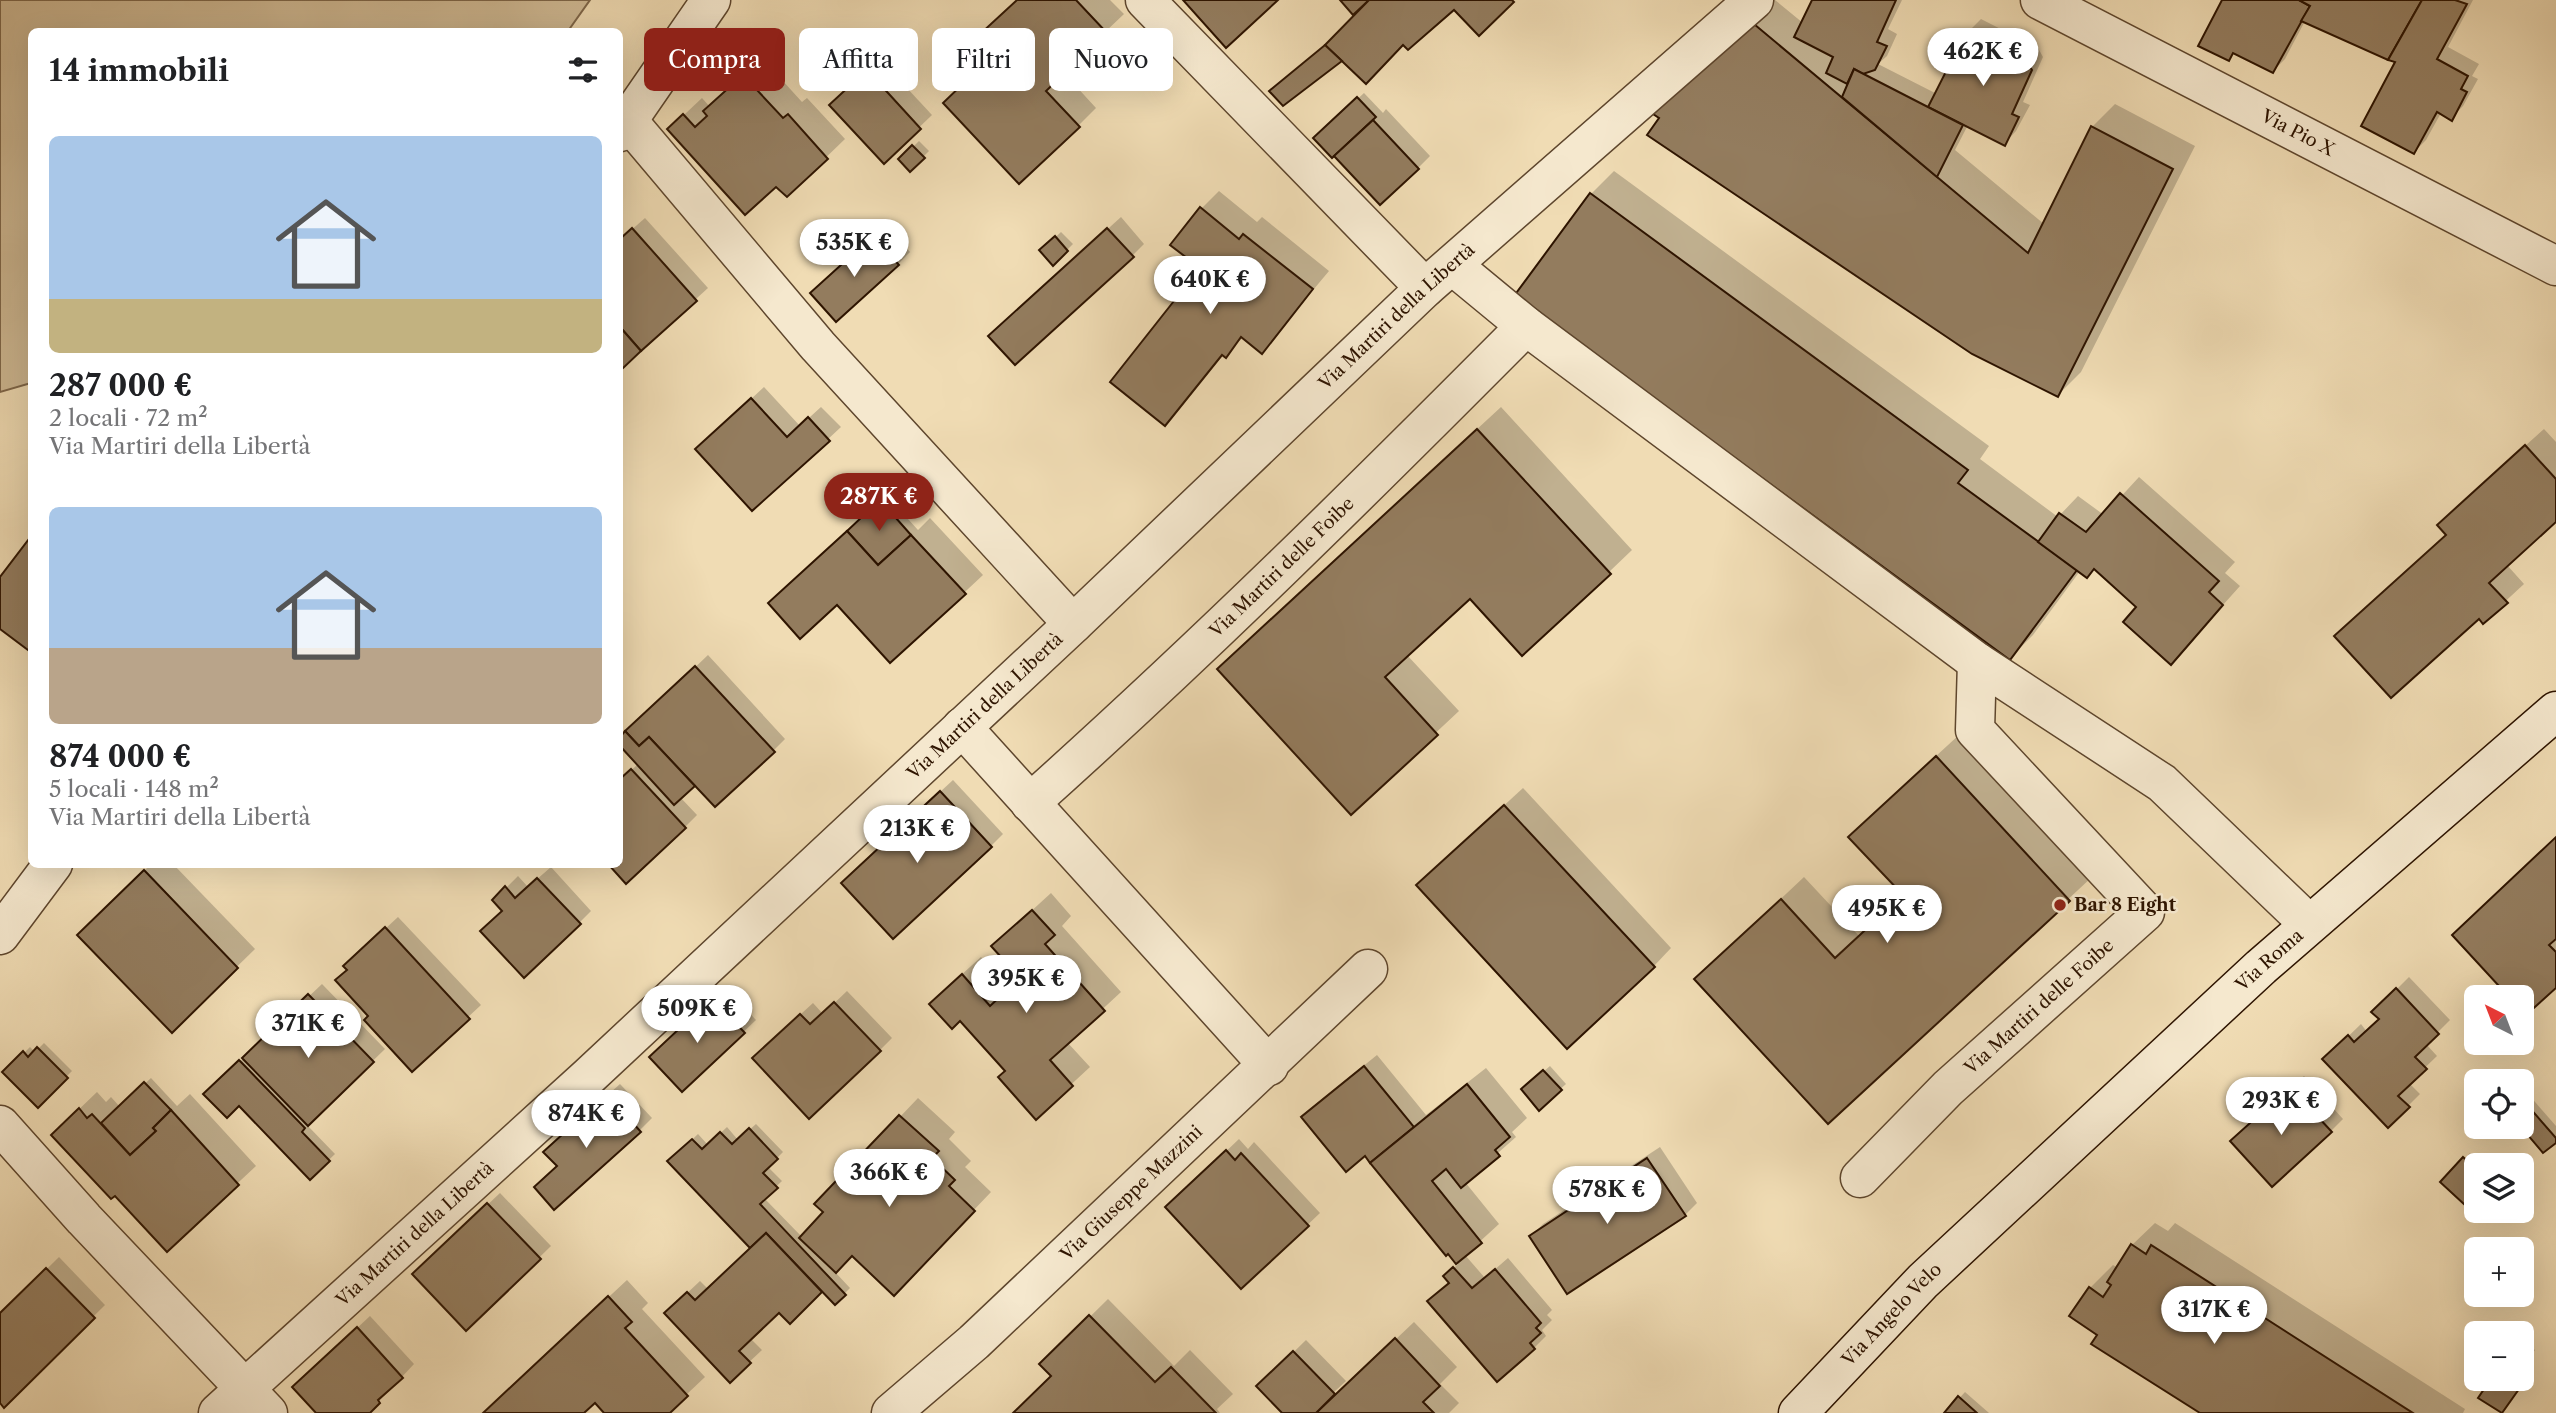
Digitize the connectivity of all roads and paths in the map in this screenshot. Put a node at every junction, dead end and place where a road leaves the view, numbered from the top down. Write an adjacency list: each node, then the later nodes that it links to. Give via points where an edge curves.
1 (711, 0): 5 (street)
2 (1145, 0): 7 (street)
3 (1754, 0): 7 (street, Via Martiri della Libertà)
4 (2040, 0): 6 (street, Via Pio X)
5 (624, 127): 9 (street)
6 (2556, 266)
7 (1439, 276): 8 (street); 9 (street, Via Martiri della Libertà)
8 (1526, 326): 10 (street); 13 (street, Via Martiri delle Foibe, via 1301,551)
9 (1073, 624): 12 (street, Via Martiri della Libertà)
10 (1977, 662): 15 (street, via 2162,783); 20 (street, Via Martiri delle Foibe, via 1975,730 2145,912 1948,1088)
11 (2556, 711): 15 (street, Via Roma)
12 (962, 727): 13 (street); 22 (street, Via Martiri della Libertà, via 589,1077)
13 (1030, 803): 18 (street)
14 (50, 868): 16 (street)
15 (2308, 923): 21 (street, Via Roma)
16 (0, 935)
17 (1368, 969): 18 (street, Via Giuseppe Mazzini)
18 (1269, 1066): 24 (street, Via Giuseppe Mazzini, via 974,1342)
19 (0, 1125): 22 (street)
20 (1860, 1178)
21 (1990, 1218): 25 (street, Via Angelo Velo)
22 (257, 1400): 23 (street, Via Martiri della Libertà)
23 (218, 1413)
24 (891, 1413)
25 (1798, 1413)

